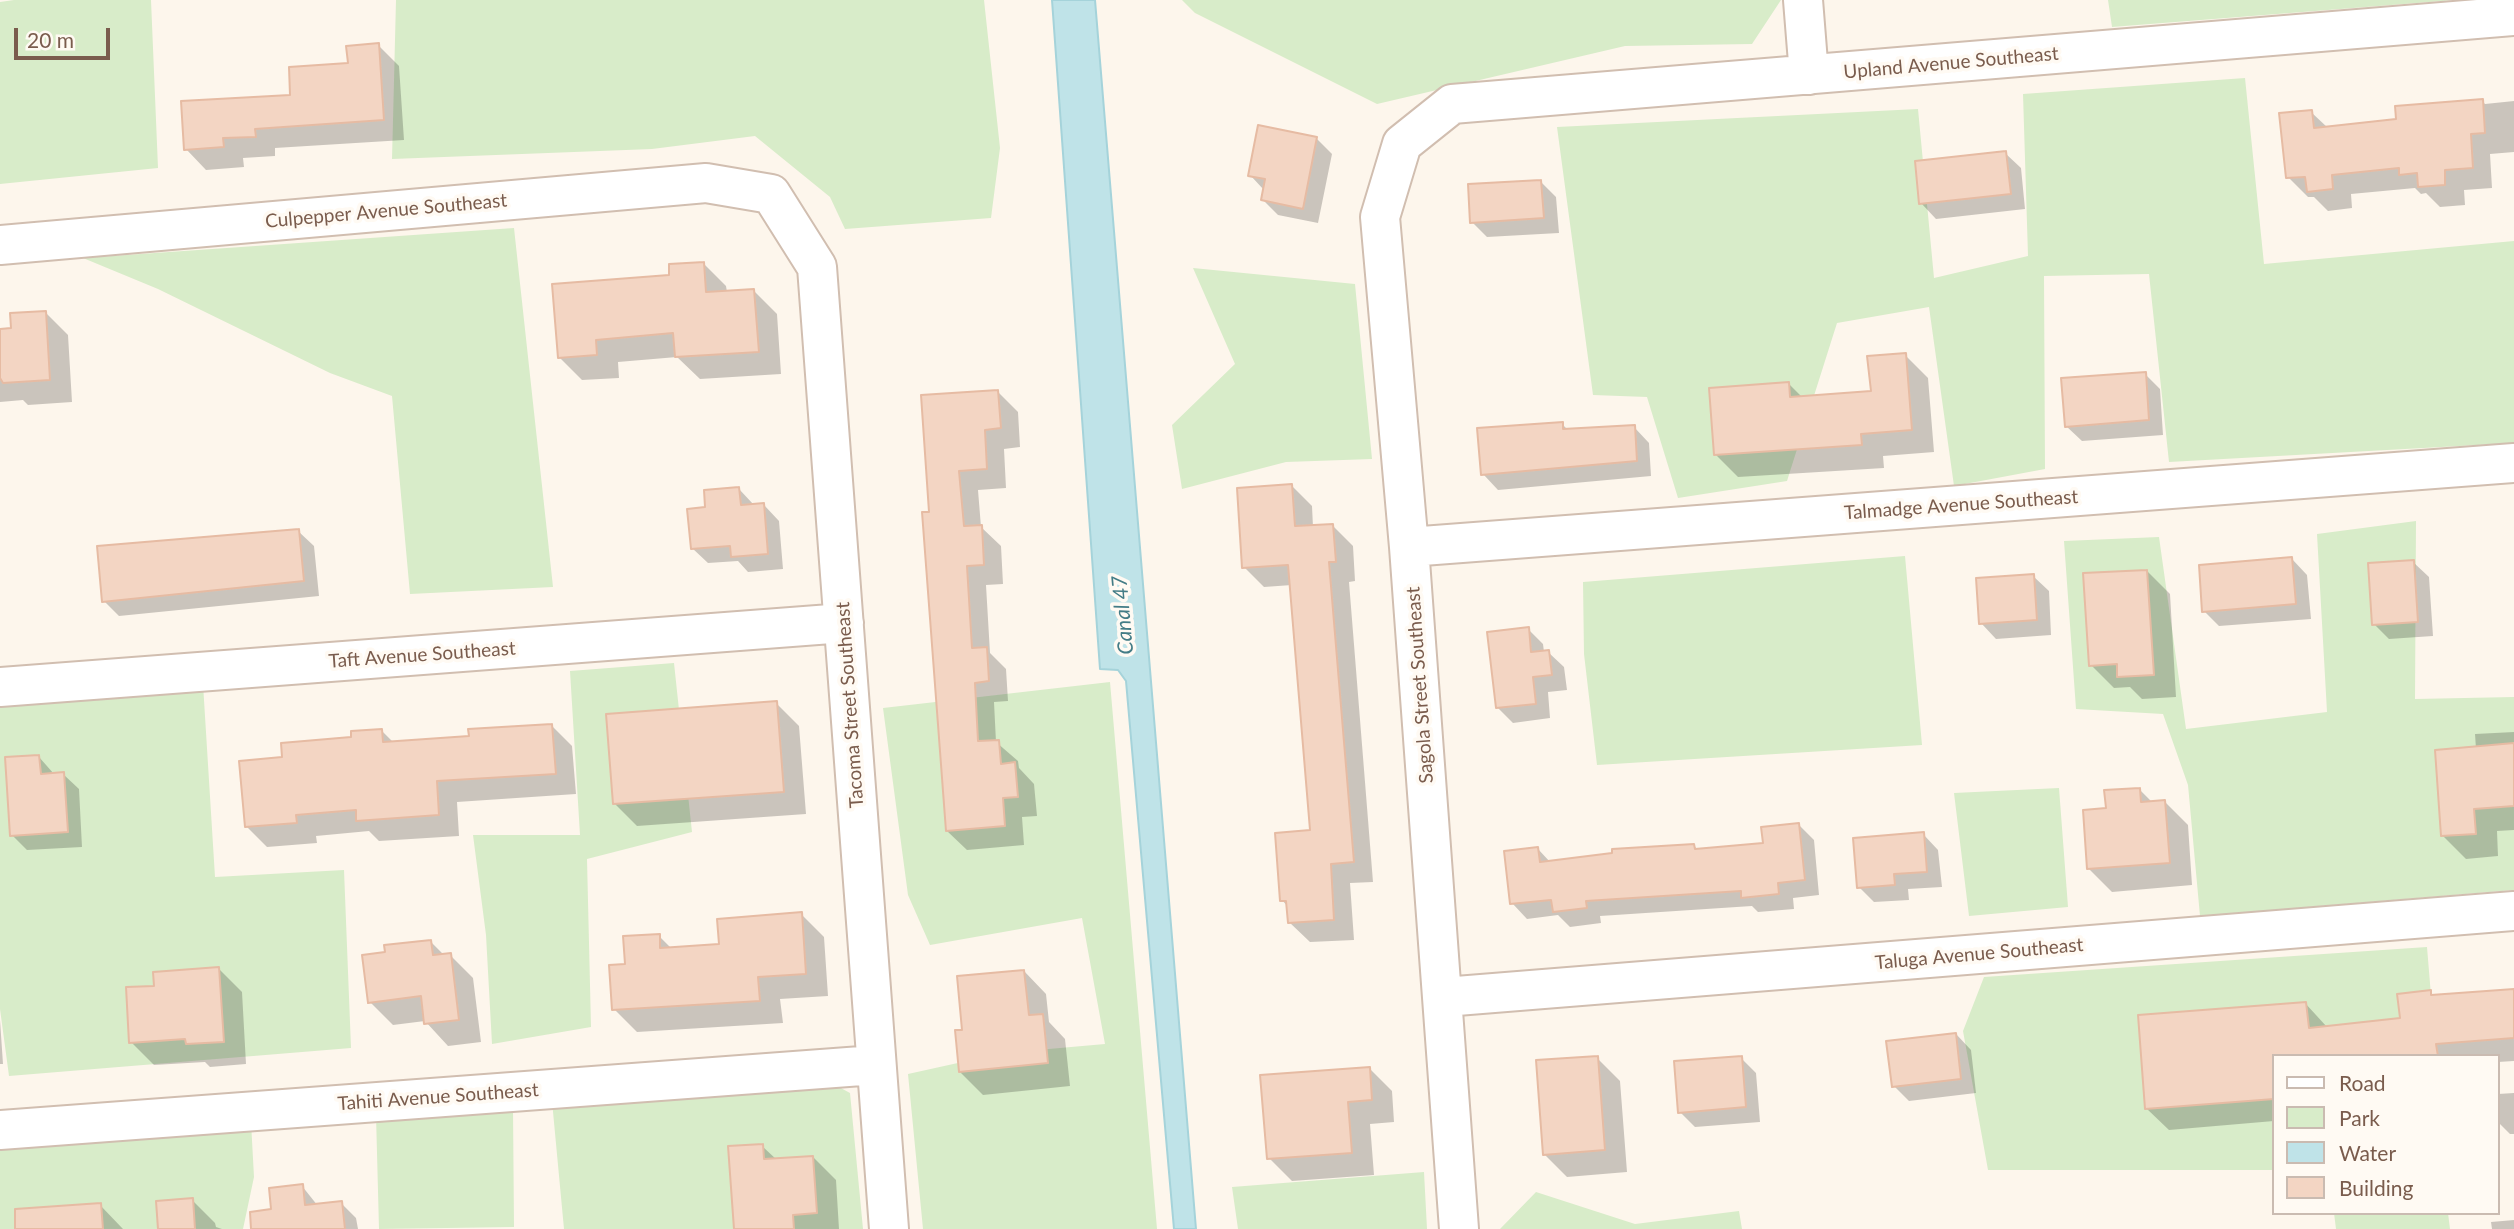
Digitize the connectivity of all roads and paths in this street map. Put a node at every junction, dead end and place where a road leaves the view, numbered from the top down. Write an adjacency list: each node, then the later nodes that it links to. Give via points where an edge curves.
1 (1803, 0): 3 (street)
2 (2514, 16): 3 (street, Upland Avenue Southeast)
3 (1809, 75): 4 (street, Upland Avenue Southeast, via 1452,104)
4 (1402, 144): 8 (street, Sagola Street Southeast, via 1380,217)
5 (771, 194): 6 (street, Culpepper Avenue Southeast, via 706,183); 9 (street, Tacoma Street Southeast, via 817,267)
6 (0, 245)
7 (2514, 463): 8 (street, Talmadge Avenue Southeast)
8 (1409, 547): 12 (street, Sagola Street Southeast)
9 (844, 623): 10 (street, Taft Avenue Southeast); 13 (street, Tacoma Street Southeast)
10 (0, 687)
11 (2514, 911): 12 (street, Taluga Avenue Southeast)
12 (1444, 998): 16 (street, Sagola Street Southeast)
13 (875, 1065): 14 (street, Tahiti Avenue Southeast); 15 (street, Tacoma Street Southeast)
14 (0, 1130)
15 (889, 1229)
16 (1460, 1229)

